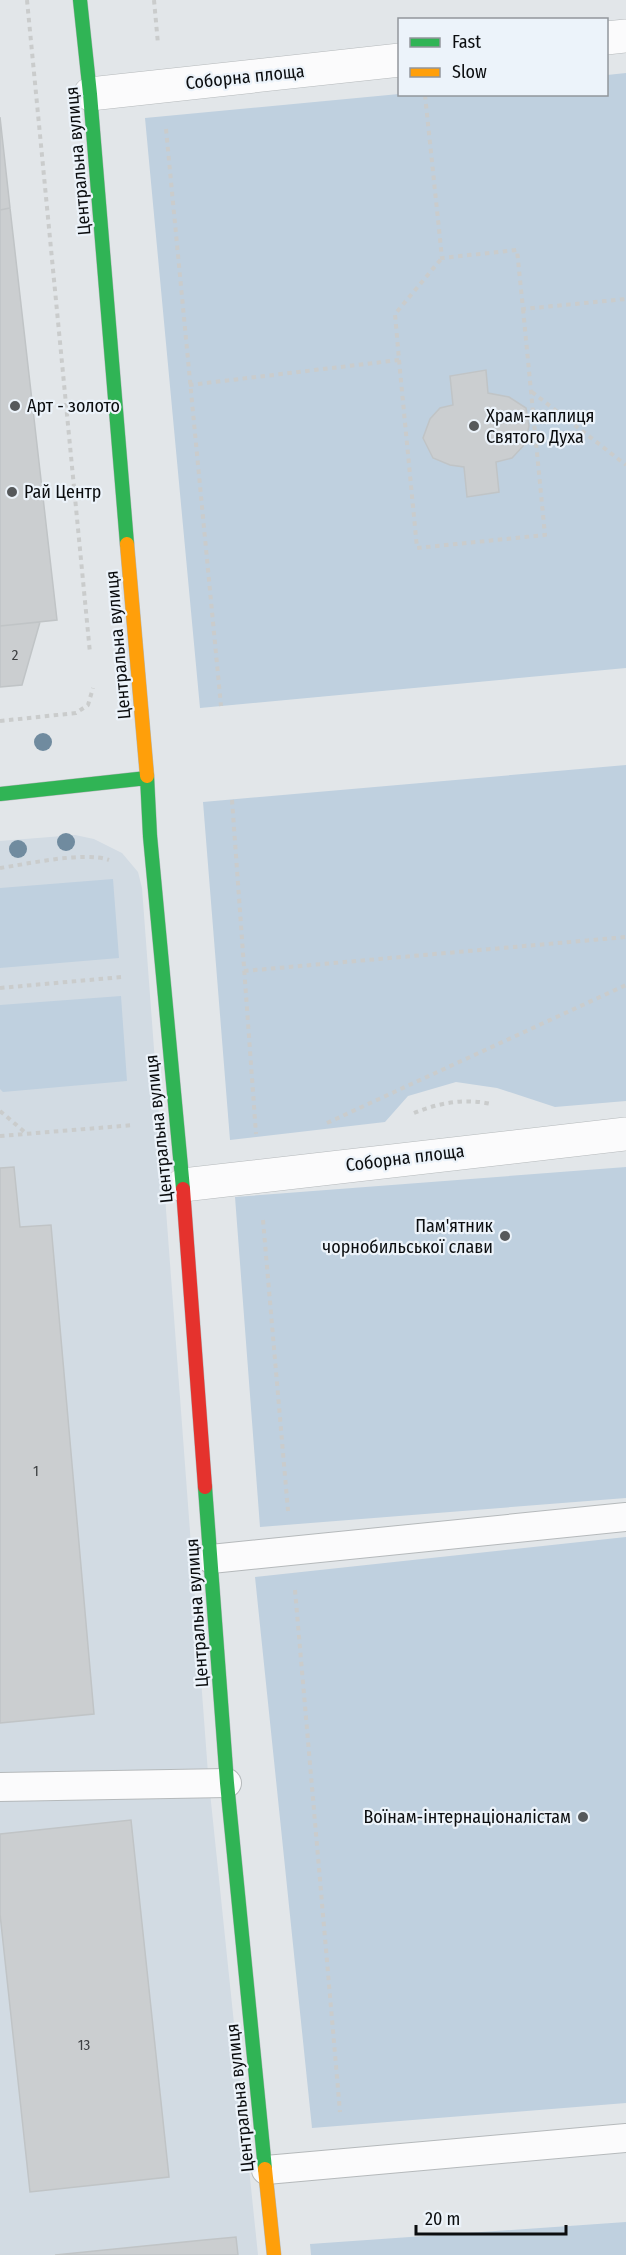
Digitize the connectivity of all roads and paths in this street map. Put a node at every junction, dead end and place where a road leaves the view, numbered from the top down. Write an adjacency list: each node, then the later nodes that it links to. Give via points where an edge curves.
1 (27, 0): 17 (path)
2 (80, 0): 8 (street, Центральна вулиця)
3 (154, 0): 7 (path)
4 (626, 36): 5 (street)
5 (608, 38)
6 (398, 60): 7 (street, Соборна площа)
7 (162, 86): 8 (street, Соборна площа); 14 (path)
8 (90, 94): 21 (street, Центральна вулиця)
9 (425, 96): 10 (path)
10 (442, 258): 12 (path, via 517,250); 13 (path, via 395,314)
11 (626, 298): 12 (path)
12 (523, 309): 15 (path)
13 (399, 360): 14 (path); 15 (path, via 417,548 545,535)
14 (189, 385): 19 (path)
15 (531, 391): 16 (path)
16 (626, 465)
17 (90, 655)
18 (92, 679): 20 (path, via 88,705 76,713)
19 (221, 706)
20 (0, 721)
21 (147, 778): 22 (street); 38 (street, Центральна вулиця)
22 (0, 794)
23 (232, 800): 27 (path)
24 (116, 864): 25 (path, via 90,858)
25 (0, 868)
26 (626, 937): 27 (path)
27 (244, 971): 37 (path)
28 (124, 977): 30 (path)
29 (626, 986): 33 (path)
30 (0, 988)
31 (0, 1111): 34 (path)
32 (145, 1124): 34 (path)
33 (323, 1125)
34 (28, 1134): 36 (path)
35 (626, 1134): 37 (street, Соборна площа)
36 (0, 1136)
37 (259, 1176): 38 (street, Соборна площа); 40 (path)
38 (183, 1185): 41 (street, Центральна вулиця)
39 (626, 1517): 40 (lane)
40 (291, 1550): 41 (lane); 44 (path)
41 (211, 1558): 42 (street, Центральна вулиця)
42 (227, 1783): 43 (lane); 46 (street, Центральна вулиця)
43 (0, 1787)
44 (340, 2112)
45 (626, 2138): 46 (lane)
46 (266, 2170): 47 (street, Центральна вулиця)
47 (274, 2255)

